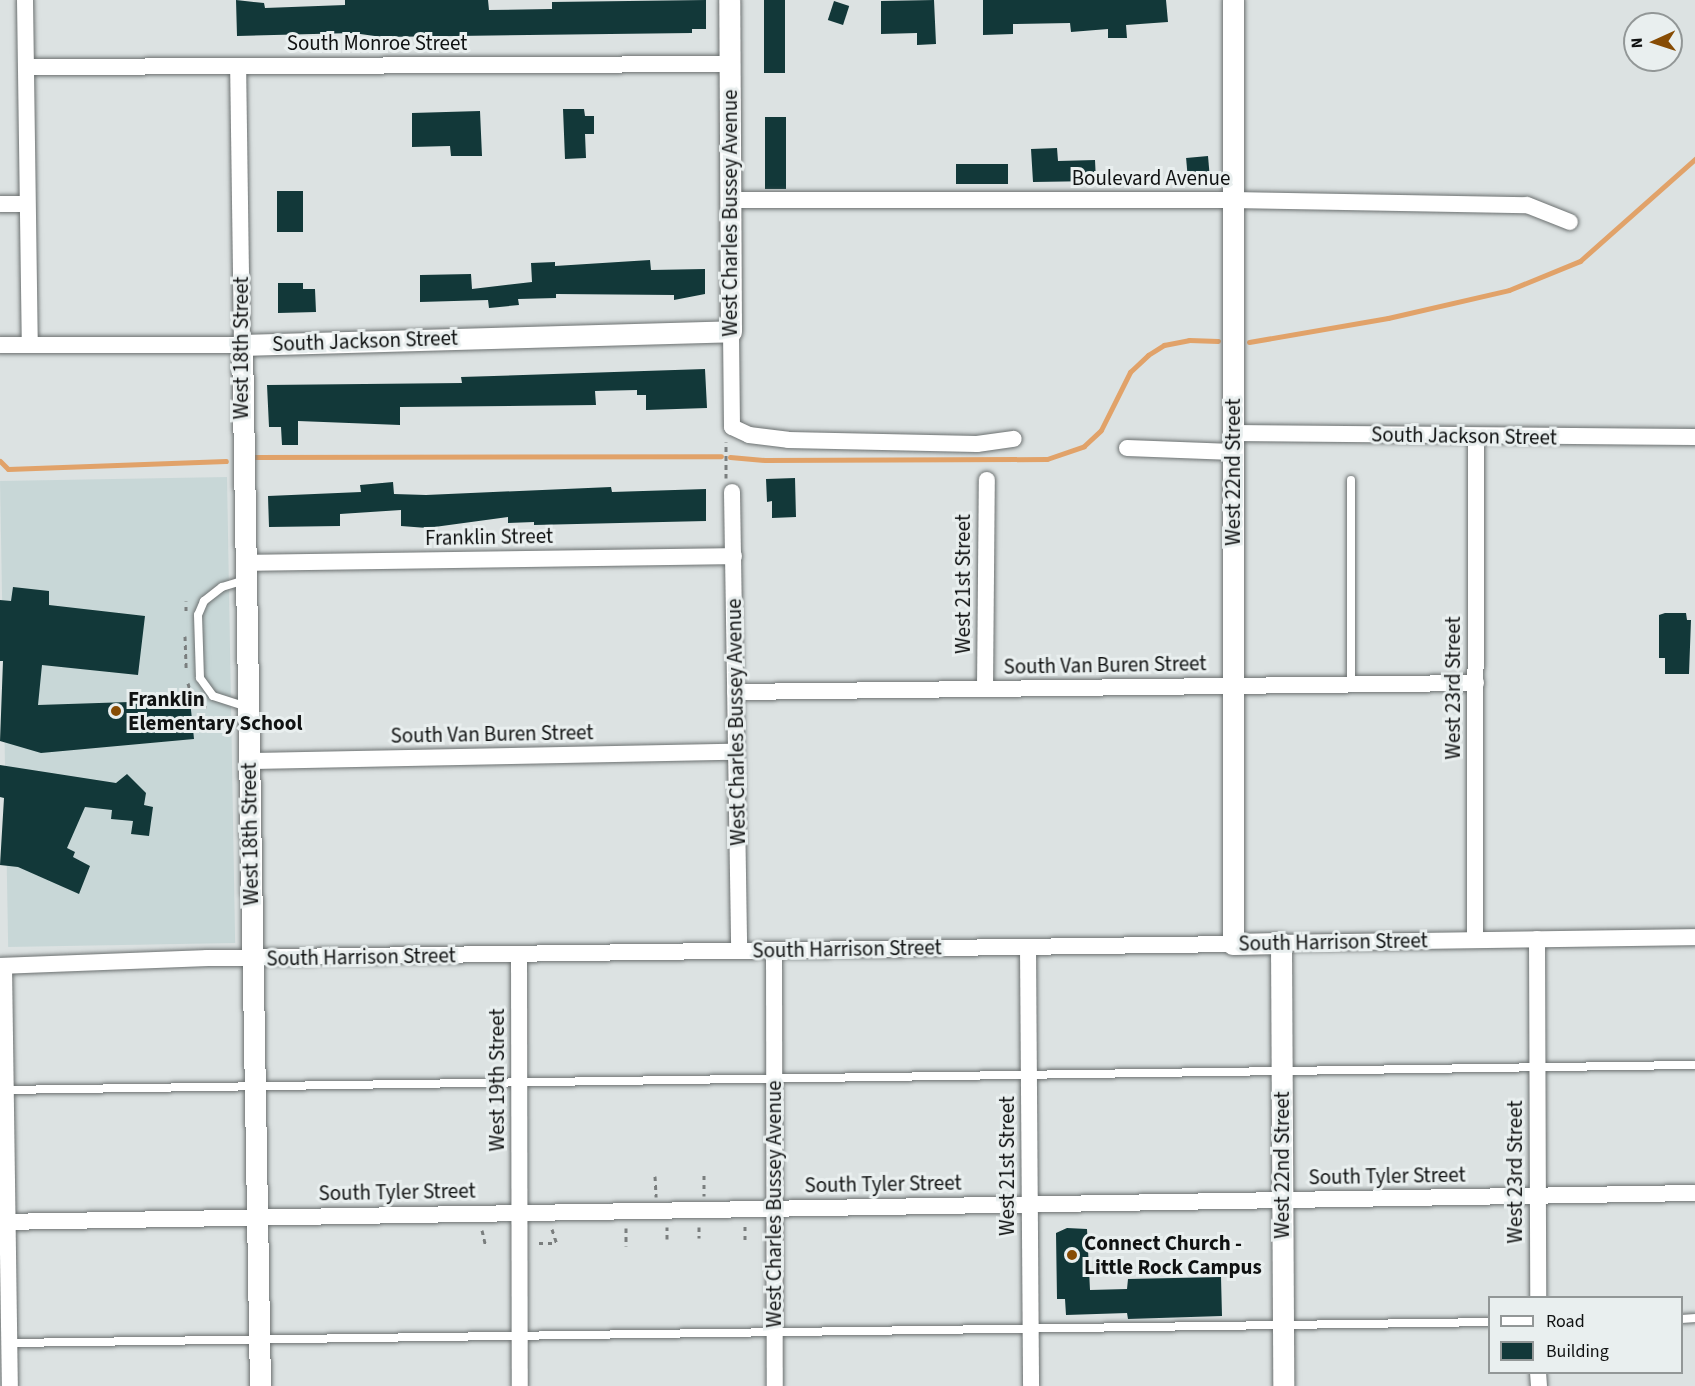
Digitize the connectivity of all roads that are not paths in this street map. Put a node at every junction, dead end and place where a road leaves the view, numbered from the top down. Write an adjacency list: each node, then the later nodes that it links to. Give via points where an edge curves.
1 (25, 0): 6 (street)
2 (729, 0): 4 (street, West Charles Bussey Avenue)
3 (1233, 0): 8 (street, West 22nd Street)
4 (729, 64): 5 (street, South Monroe Street); 7 (street, West Charles Bussey Avenue)
5 (238, 66): 6 (street, South Monroe Street); 15 (street, West 18th Street)
6 (26, 67): 10 (street)
7 (730, 200): 8 (street, Boulevard Avenue); 12 (street, West Charles Bussey Avenue)
8 (1232, 200): 11 (street, Boulevard Avenue, via 1527,205); 19 (street, West 22nd Street)
9 (0, 204): 10 (street)
10 (25, 204): 13 (street)
11 (1570, 222)
12 (731, 331): 15 (street, South Jackson Street); 18 (street, West Charles Bussey Avenue, via 732,427 762,438 788,440 977,444)
13 (30, 343): 14 (street, South Jackson Street); 15 (street, South Jackson Street)
14 (0, 345)
15 (242, 345): 25 (street, West 18th Street)
16 (1476, 437): 17 (street, South Jackson Street); 19 (street, South Jackson Street); 26 (street, West 23rd Street)
17 (1695, 437)
18 (1014, 439)
19 (1233, 442): 20 (street, South Jackson Street); 28 (street, West 22nd Street)
20 (1127, 448)
21 (987, 480): 29 (street, West 21st Street)
22 (1351, 480): 27 (lane)
23 (732, 492): 24 (street, West Charles Bussey Avenue)
24 (734, 556): 25 (street, Franklin Street); 30 (street, West Charles Bussey Avenue)
25 (245, 571): 31 (street, West 18th Street); 31 (lane, via 204,601 198,615 200,678 213,696)
26 (1476, 683): 27 (street, South Van Buren Street); 36 (street, West 23rd Street)
27 (1351, 685): 28 (street, South Van Buren Street)
28 (1233, 686): 29 (street, South Van Buren Street); 38 (street, West 22nd Street)
29 (985, 690): 30 (street, South Van Buren Street)
30 (735, 692): 32 (street, West Charles Bussey Avenue)
31 (247, 707): 33 (street, West 18th Street)
32 (736, 752): 33 (street, South Van Buren Street); 41 (street, West Charles Bussey Avenue)
33 (248, 761): 43 (street, West 18th Street)
34 (1695, 937): 35 (street, South Harrison Street)
35 (1537, 939): 36 (street, South Harrison Street); 46 (street, West 23rd Street)
36 (1475, 940): 37 (street, South Harrison Street)
37 (1281, 943): 38 (street, South Harrison Street); 48 (street, West 22nd Street)
38 (1233, 944): 39 (street, South Harrison Street)
39 (1028, 947): 40 (street, South Harrison Street); 47 (street, West 21st Street)
40 (774, 950): 41 (street, South Harrison Street); 49 (street, West Charles Bussey Avenue)
41 (738, 951): 42 (street, South Harrison Street)
42 (519, 954): 43 (street, South Harrison Street); 50 (street, West 19th Street)
43 (254, 959): 44 (street, South Harrison Street); 51 (street, West 18th Street)
44 (2, 966): 52 (street)
45 (1695, 1065): 46 (lane)
46 (1537, 1067): 48 (lane); 54 (street, West 23rd Street)
47 (1029, 1073): 48 (lane, via 1067,1077 1265,1070); 49 (lane); 56 (street, West 21st Street)
48 (1281, 1073): 55 (street, West 22nd Street)
49 (774, 1078): 50 (lane); 57 (street, West Charles Bussey Avenue)
50 (519, 1082): 51 (lane); 58 (street, West 19th Street)
51 (257, 1086): 52 (lane); 59 (street, West 18th Street)
52 (4, 1090): 60 (street)
53 (1695, 1193): 54 (street, South Tyler Street)
54 (1538, 1196): 55 (street, South Tyler Street); 61 (street, West 23rd Street)
55 (1282, 1200): 56 (street, South Tyler Street); 63 (street, West 22nd Street)
56 (1029, 1204): 57 (street, South Tyler Street); 64 (street, West 21st Street)
57 (774, 1209): 58 (street, South Tyler Street); 65 (street, West Charles Bussey Avenue)
58 (520, 1213): 59 (street, South Tyler Street); 66 (street, West 19th Street)
59 (259, 1217): 60 (street, South Tyler Street); 67 (street, West 18th Street)
60 (4, 1222): 68 (street)
61 (1538, 1296)
62 (1488, 1322): 63 (lane)
63 (1283, 1324): 64 (lane); 74 (street, West 22nd Street)
64 (1030, 1326): 65 (lane); 73 (street, West 21st Street)
65 (774, 1333): 66 (lane); 72 (street, West Charles Bussey Avenue)
66 (520, 1337): 67 (lane); 71 (street, West 19th Street)
67 (260, 1341): 68 (lane); 70 (street, West 18th Street)
68 (9, 1343): 69 (street)
69 (10, 1386)
70 (260, 1386)
71 (520, 1386)
72 (775, 1386)
73 (1031, 1386)
74 (1283, 1386)

